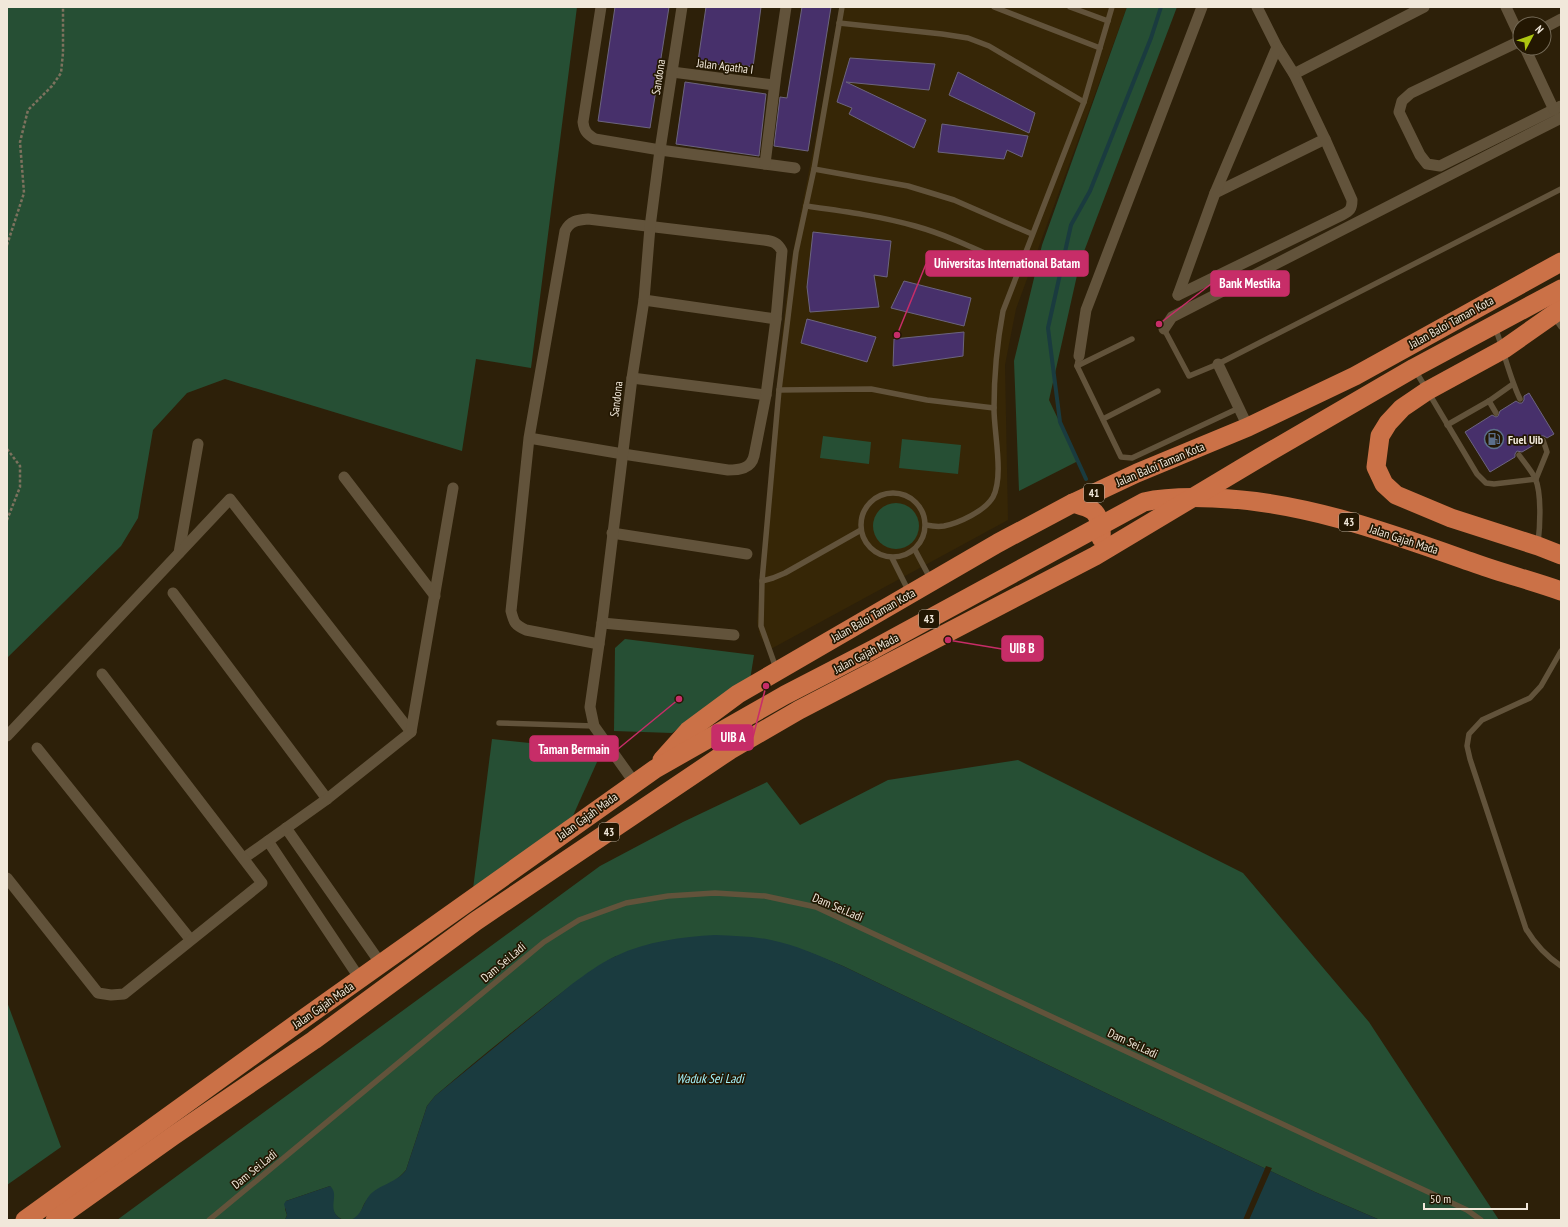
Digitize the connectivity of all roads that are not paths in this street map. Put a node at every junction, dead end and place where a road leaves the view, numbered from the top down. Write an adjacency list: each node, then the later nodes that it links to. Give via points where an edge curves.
1 (601, 7): 25 (street, via 584,129 595,139)
2 (682, 7): 19 (street, Sandona)
3 (786, 7): 21 (street)
4 (842, 7): 14 (lane)
5 (994, 7): 17 (lane)
6 (1070, 7): 13 (lane)
7 (1112, 7): 13 (lane)
8 (1202, 7): 44 (street, via 1086,310)
9 (1257, 7): 16 (street)
10 (1424, 7): 20 (street)
11 (1506, 7): 12 (street)
12 (1512, 20)
13 (1108, 21): 17 (lane)
14 (839, 23): 22 (lane, via 968,38 989,46); 28 (lane)
15 (1512, 44): 23 (street, via 1411,93 1402,101 1399,112 1420,155 1427,164 1440,166)
16 (1277, 47): 20 (street); 30 (street)
17 (1100, 48): 22 (lane)
18 (1529, 56): 23 (street)
19 (672, 72): 21 (street, Jalan Agatha I); 25 (street, Sandona)
20 (1294, 74): 24 (street)
21 (774, 85): 26 (street)
22 (1084, 102): 33 (lane)
23 (1559, 111): 41 (street, via 1172,317)
24 (1326, 139): 30 (street); 30 (street, via 1352,200 1350,211 1178,295)
25 (660, 150): 26 (street); 32 (street, Sandona)
26 (765, 164): 27 (street)
27 (795, 168)
28 (814, 169): 31 (lane); 33 (lane, via 908,186 954,200)
29 (1561, 189): 45 (lane)
30 (1215, 193)
31 (806, 206): 35 (lane, via 915,226); 49 (lane, via 796,252)
32 (650, 227): 37 (street, Sandona); 39 (street, via 772,241 779,245 782,251); 61 (street, via 588,219 579,220 568,226 565,231)
33 (1032, 234): 35 (lane)
34 (1561, 262): 60 (highway, Jalan Baloi Taman Kota / 41, via 1355,376)
35 (1020, 269): 55 (lane, via 1003,311 997,340)
36 (1561, 289): 40 (highway, Jalan Baloi Taman Kota)
37 (644, 300): 39 (street); 47 (street, Sandona)
38 (1558, 317): 43 (highway)
39 (776, 319): 52 (street)
40 (1494, 325): 43 (lane); 46 (highway, Jalan Baloi Taman Kota)
41 (1164, 329): 45 (lane, via 1189,376)
42 (1132, 339): 44 (lane)
43 (1504, 349): 48 (lane); 51 (highway)
44 (1078, 361): 58 (lane)
45 (1218, 364): 56 (street)
46 (1414, 368): 51 (lane); 69 (highway, Jalan Baloi Taman Kota)
47 (632, 378): 52 (street); 64 (street, Sandona)
48 (1513, 384): 53 (lane); 54 (lane)
49 (779, 390): 55 (lane, via 871,389 928,400); 81 (lane)
50 (1158, 391): 58 (lane)
51 (1428, 391): 59 (lane); 74 (highway, via 1402,408 1388,422 1380,436 1376,467 1384,484 1396,495 1451,518)
52 (766, 395): 64 (street, via 753,462 744,468 728,470)
53 (1520, 399)
54 (1489, 401): 57 (lane); 59 (lane)
55 (994, 408): 71 (lane, via 998,482 992,498 962,521 943,526)
56 (1239, 408): 58 (lane, via 1132,458 1121,457); 60 (street)
57 (1496, 413)
58 (1103, 420)
59 (1448, 425): 67 (lane, via 1477,474 1486,483)
60 (1248, 427): 70 (highway, Jalan Baloi Taman Kota / 41, via 1137,473)
61 (529, 438): 64 (street); 89 (street, via 511,611 514,622 534,633)
62 (1543, 440): 67 (lane, via 1547,452)
63 (198, 444): 76 (street)
64 (622, 454): 73 (street, Sandona)
65 (1519, 455): 67 (lane)
66 (344, 477): 86 (street)
67 (1536, 479): 74 (lane, via 1540,502)
68 (453, 488): 86 (street)
69 (1196, 497): 79 (highway, Jalan Gajah Mada / 43)
70 (1073, 503): 79 (highway, via 1092,510 1099,520 1101,543); 82 (highway, Jalan Baloi Taman Kota / 41)
71 (926, 525): 72 (lane, via 919,505 911,498 890,493 871,501 861,520); 75 (lane, via 923,539)
72 (861, 530): 80 (lane, via 872,550 881,556); 81 (lane, via 785,572)
73 (612, 533): 77 (street); 87 (street, Sandona)
74 (1538, 546): 78 (highway)
75 (915, 550): 80 (lane, via 904,556); 82 (lane)
76 (179, 553): 95 (street, via 230,499); 96 (street)
77 (747, 554)
78 (1561, 555)
79 (1095, 556): 110 (highway, Jalan Gajah Mada / 43, via 798,710 730,750 476,921 314,1040)
80 (892, 558): 85 (lane)
81 (762, 581): 91 (lane, via 761,626)
82 (931, 581): 85 (highway, Jalan Baloi Taman Kota / 41)
83 (1561, 591): 98 (highway, Jalan Gajah Mada / 43, via 1303,508 1240,498 1160,498 1144,502 786,695)
84 (173, 593): 100 (street)
85 (910, 593): 91 (highway, Jalan Baloi Taman Kota / 41)
86 (435, 596): 95 (street)
87 (602, 623): 88 (street); 89 (street, Sandona)
88 (734, 635)
89 (600, 644): 94 (street, Sandona, via 590,708)
90 (1561, 651): 107 (lane, via 1541,686 1530,698 1482,720 1469,734 1467,746 1526,929 1534,943)
91 (778, 671): 98 (highway, Jalan Baloi Taman Kota / 41, via 738,694 688,731)
92 (102, 674): 103 (street)
93 (499, 723): 94 (lane)
94 (594, 726): 99 (street, Sandona)
95 (411, 732): 100 (street)
96 (7, 736)
97 (37, 748): 105 (street)
98 (655, 769): 99 (highway, Jalan Gajah Mada / 43)
99 (634, 782): 106 (highway, Jalan Gajah Mada / 43)
100 (327, 799): 101 (street)
101 (286, 828): 102 (street); 106 (street)
102 (268, 841): 103 (street); 108 (street)
103 (244, 858): 105 (street, via 262,883)
104 (7, 878): 105 (street, via 98,994 124,994)
105 (190, 940)
106 (381, 964): 108 (highway, Jalan Gajah Mada / 43)
107 (1561, 966)
108 (360, 979): 109 (highway, Jalan Gajah Mada / 43)
109 (25, 1220)
110 (55, 1220)
111 (209, 1220): 112 (lane, Dam Sei.Ladi, via 544,942 578,920 626,903 668,896 716,893 765,896 816,907 1467,1210)
112 (1481, 1220)

